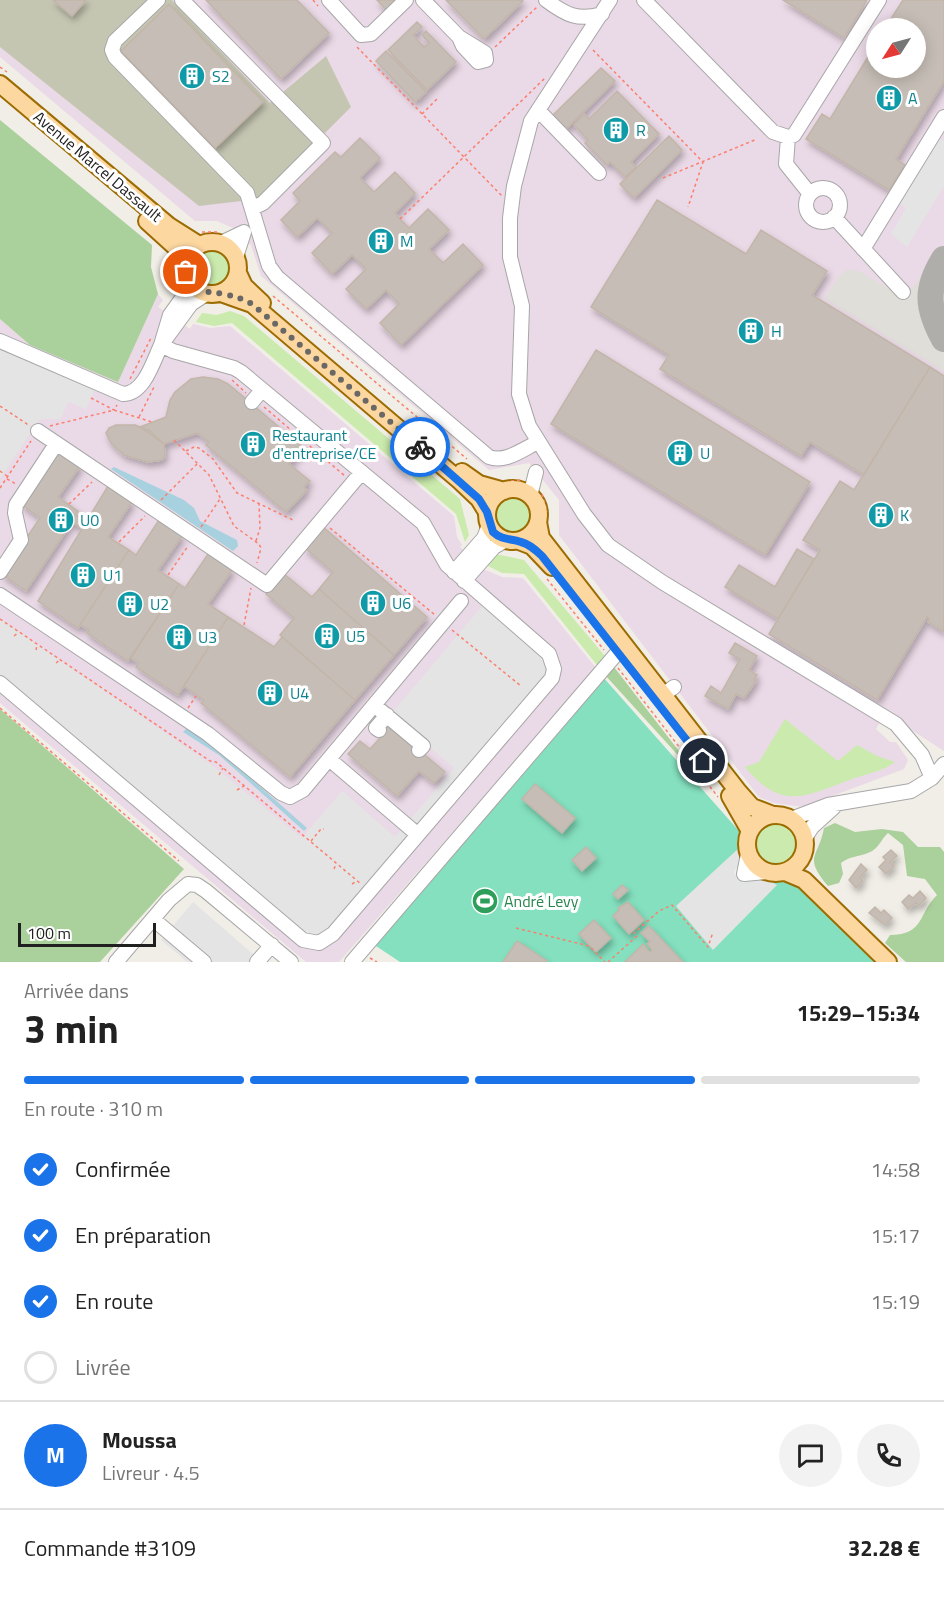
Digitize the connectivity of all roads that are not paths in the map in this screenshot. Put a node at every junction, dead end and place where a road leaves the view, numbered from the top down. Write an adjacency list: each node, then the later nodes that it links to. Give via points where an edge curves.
1 (158, 0): 19 (street, via 115,42 115,57 247,193)
2 (182, 0): 19 (street, via 323,143 263,203)
3 (406, 0): 9 (street, via 370,34 361,36)
4 (423, 0): 11 (street, via 478,62)
5 (610, 0): 10 (street)
6 (644, 0): 16 (street, via 773,132)
7 (879, 0): 16 (street, via 795,135)
8 (544, 1): 10 (street, via 566,15 585,19)
9 (325, 4)
10 (602, 14): 14 (street)
11 (486, 57)
12 (0, 84): 21 (main road, Avenue Marcel Dassault, via 169,226)
13 (0, 96): 24 (main road, Avenue Marcel Dassault, via 180,251)
14 (538, 110): 17 (street); 30 (street, via 531,121 512,203 510,257 522,306 519,394)
15 (944, 117): 22 (street)
16 (788, 137): 18 (street, via 786,164)
17 (599, 173)
18 (810, 194): 20 (street, via 806,204 812,218); 20 (street, via 824,188 834,192 839,207)
19 (253, 208): 30 (street, via 269,266 285,285 480,450 489,457 502,459)
20 (834, 218): 22 (street)
21 (200, 245): 23 (main road, via 221,243); 24 (main road, via 193,250)
22 (863, 249): 25 (street)
23 (237, 265): 26 (main road, via 235,282); 34 (main road, via 244,286 258,300 469,478)
24 (187, 272): 26 (main road, via 193,286); 27 (street, via 183,297)
25 (903, 292)
26 (213, 293): 27 (street, via 191,304); 36 (main road, via 252,304 460,481 479,499)
27 (157, 339): 28 (street, via 140,387 123,394); 33 (street, via 173,351 234,368 256,397)
28 (0, 341)
29 (38, 431): 31 (street)
30 (538, 442): 51 (street, via 608,545 896,724 922,755)
31 (56, 444): 33 (street, via 267,585); 39 (street, via 16,505 21,540)
32 (536, 472): 35 (street)
33 (357, 477): 40 (street, via 423,523 440,555)
34 (504, 491): 35 (main road, via 516,490); 36 (main road, via 492,499)
35 (530, 496): 37 (main road, via 537,508)
36 (488, 519): 38 (main road, via 499,537); 40 (street, via 484,538)
37 (538, 522): 38 (main road, via 531,534); 53 (main road, via 541,538 668,691 747,802 761,813)
38 (513, 540): 40 (street, via 494,547); 43 (main road, via 542,556)
39 (0, 572)
40 (459, 576): 56 (street, via 549,654 554,669 552,678)
41 (0, 595): 49 (street, via 208,734 281,793 297,795)
42 (461, 601): 45 (street)
43 (615, 656): 55 (main road, via 725,789); 68 (street)
44 (0, 683): 56 (street, via 303,939 319,943 327,940)
45 (374, 705): 46 (street); 49 (street)
46 (387, 716): 47 (street); 48 (street, via 423,746)
47 (378, 730)
48 (419, 750)
49 (328, 759): 56 (street)
50 (944, 764): 51 (street)
51 (932, 778): 52 (street, via 911,791)
52 (837, 803): 54 (street); 57 (street)
53 (773, 815): 54 (main road); 55 (main road, via 759,820)
54 (790, 819): 57 (main road, via 797,824)
55 (750, 831): 58 (main road)
56 (417, 834)
57 (805, 844): 60 (main road, via 798,863); 62 (main road, via 815,878)
58 (748, 854): 59 (main road); 59 (street, via 741,876)
59 (766, 872): 60 (main road)
60 (786, 872): 62 (main road, via 804,880)
61 (153, 919): 63 (street, via 179,890 188,884 197,885); 64 (street); 65 (street)
62 (855, 927): 69 (main road)
63 (272, 945): 66 (street); 67 (street)
64 (116, 962)
65 (204, 962)
66 (257, 962)
67 (291, 962)
68 (352, 962)
69 (888, 962)

